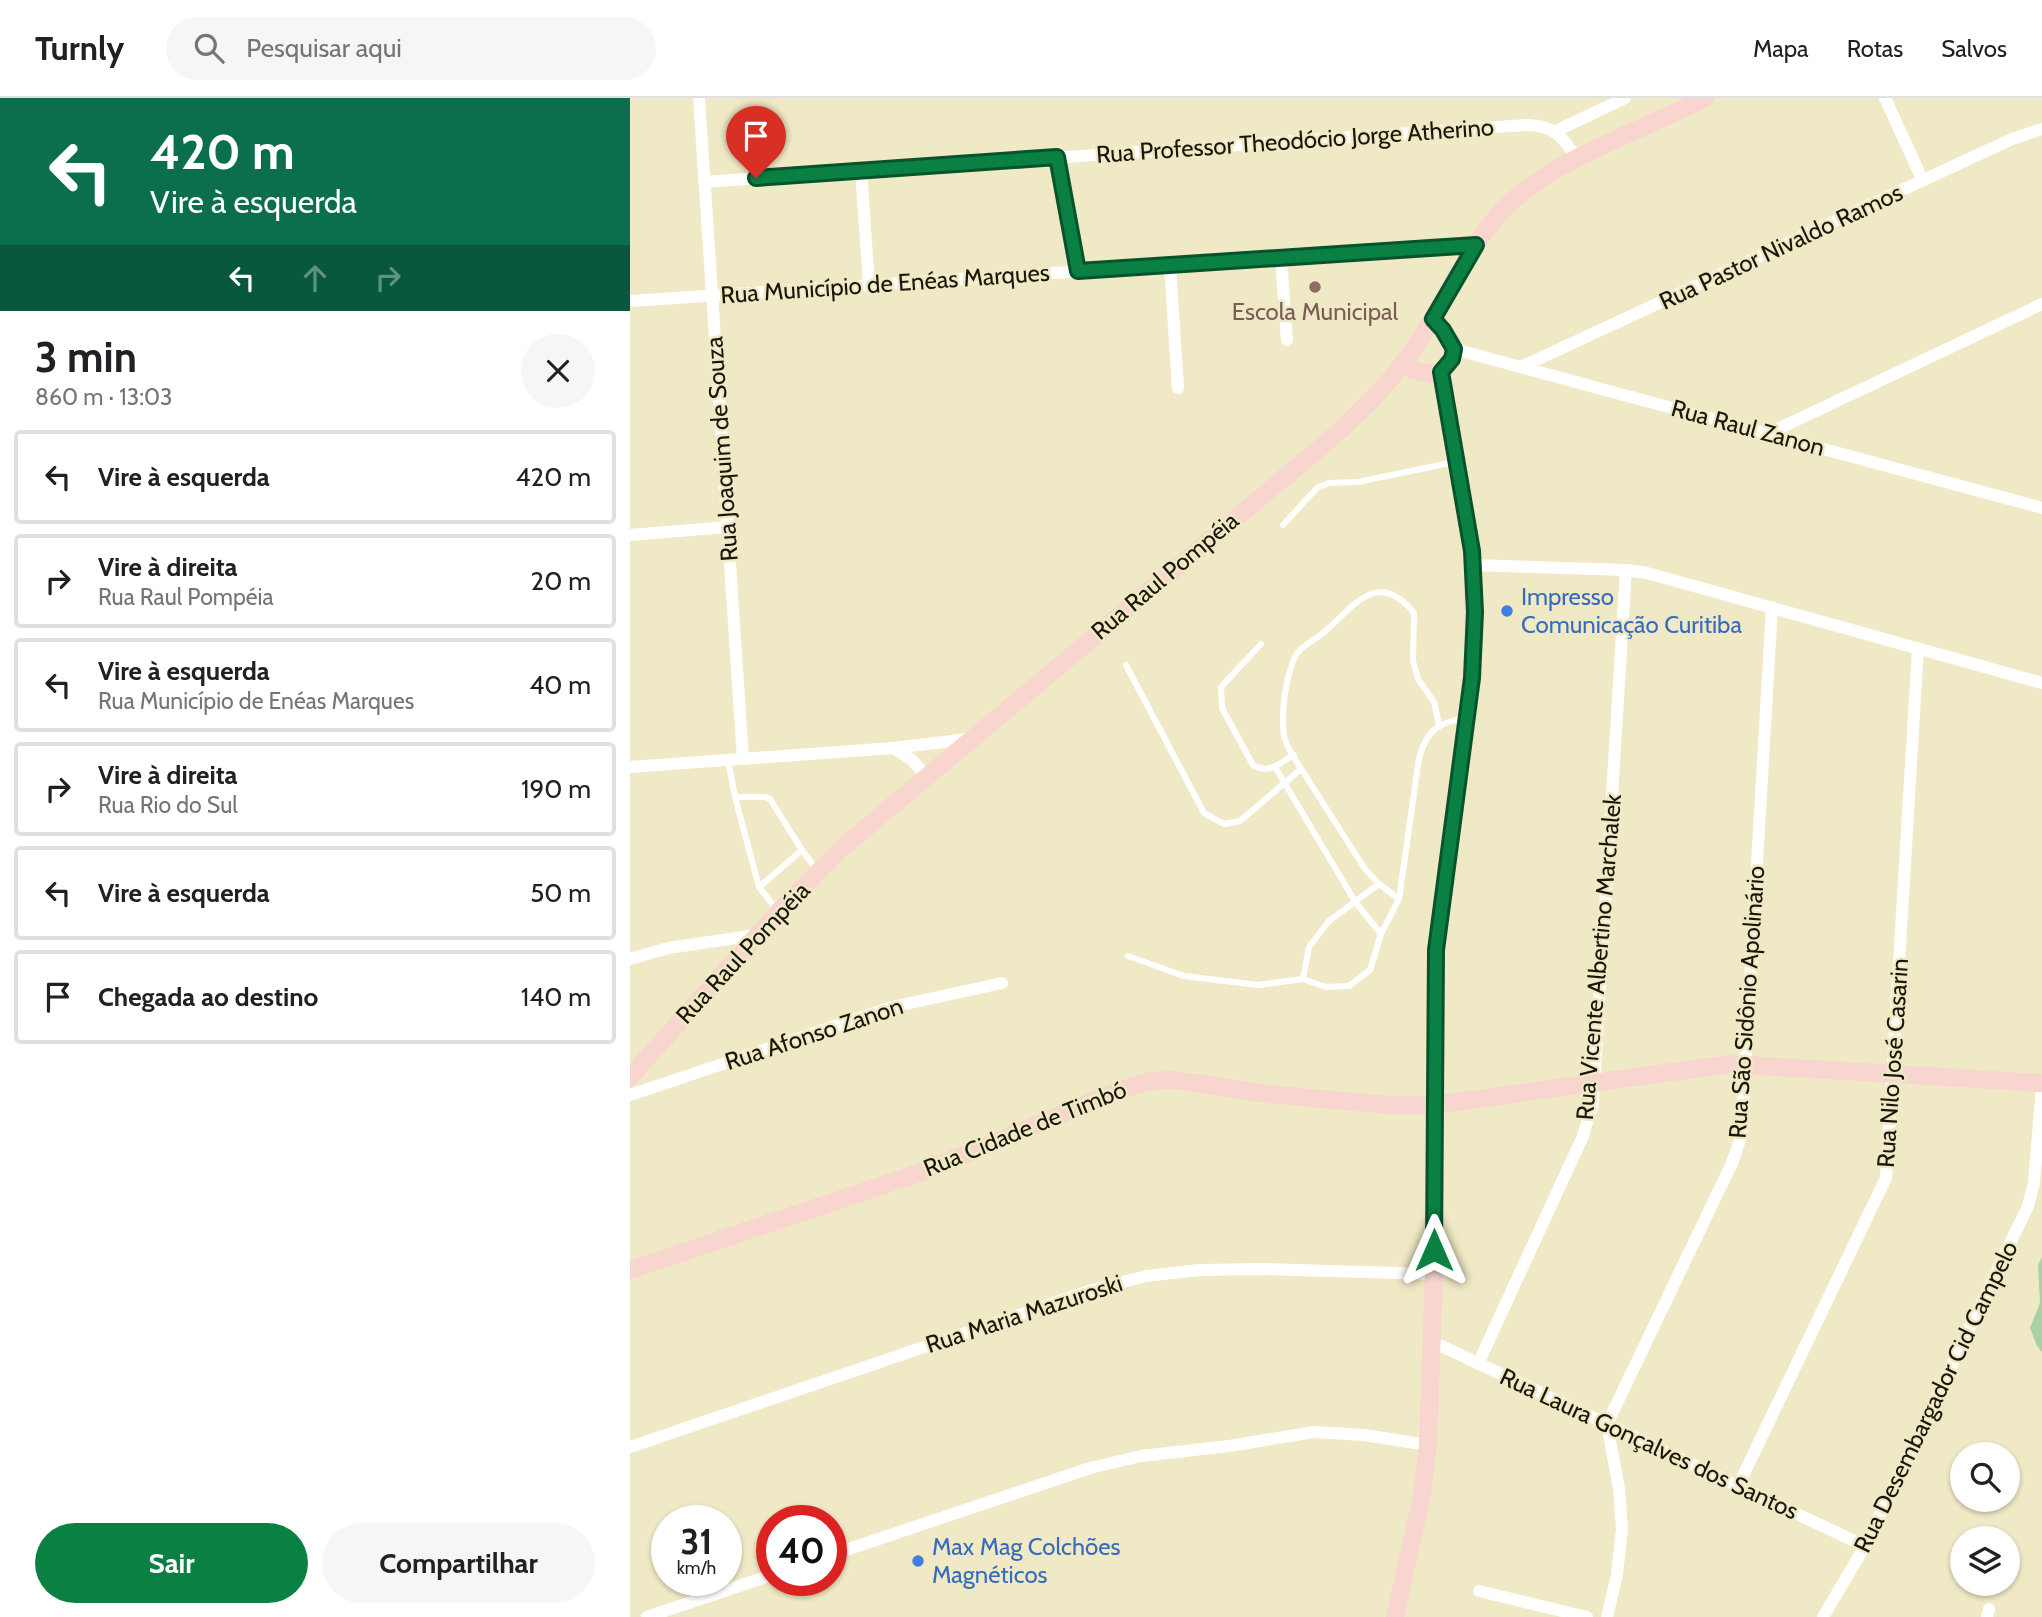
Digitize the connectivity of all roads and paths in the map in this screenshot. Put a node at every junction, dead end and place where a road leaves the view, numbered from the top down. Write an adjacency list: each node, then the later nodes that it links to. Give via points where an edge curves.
1 (699, 98): 11 (street, Rua Joaquim de Souza)
2 (1625, 98): 6 (street)
3 (1705, 98): 8 (main road, Rua Raul Pompéia)
4 (1885, 98): 10 (street)
5 (2042, 129): 10 (street, Rua Pastor Nivaldo Ramos)
6 (1556, 131): 7 (street, Rua Professor Theodócio Jorge Atherino, via 1527,125); 8 (street)
7 (1057, 157): 9 (street, Rua Professor Theodócio Jorge Atherino); 15 (street)
8 (1577, 159): 12 (main road, Rua Raul Pompéia, via 1520,195)
9 (860, 171): 11 (street, Rua Professor Theodócio Jorge Atherino); 16 (street)
10 (1923, 181): 24 (street, Rua Pastor Nivaldo Ramos)
11 (704, 182): 17 (street, Rua Joaquim de Souza)
12 (1476, 245): 13 (street, Rua Município de Enéas Marques); 20 (main road, Rua Raul Pompéia)
13 (1281, 258): 14 (street, Rua Município de Enéas Marques); 21 (street)
14 (1170, 265): 15 (street, Rua Município de Enéas Marques); 26 (street)
15 (1078, 271): 16 (street, Rua Município de Enéas Marques)
16 (869, 285): 17 (street, Rua Município de Enéas Marques)
17 (712, 296): 18 (street, Rua Município de Enéas Marques); 31 (street, Rua Joaquim de Souza)
18 (630, 301)
19 (2042, 304): 27 (street)
20 (1433, 319): 22 (main road); 23 (main road, Rua Raul Pompéia)
21 (1287, 340)
22 (1454, 349): 24 (street, Rua Raul Zanon); 25 (main road)
23 (1402, 365): 25 (main road, via 1423,373); 42 (main road, Rua Raul Pompéia, via 1326,442)
24 (1521, 368): 27 (street, Rua Raul Zanon)
25 (1441, 372): 28 (main road)
26 (1178, 388)
27 (1767, 433): 29 (street, Rua Raul Zanon)
28 (1456, 461): 30 (lane, via 1369,480 1329,483 1317,488); 33 (main road)
29 (2042, 508)
30 (1283, 525)
31 (727, 527): 32 (street); 45 (street, Rua Joaquim de Souza)
32 (630, 535)
33 (1473, 565): 34 (street); 40 (main road, via 1474,640)
34 (1626, 570): 35 (street); 69 (street, Rua Vicente Albertino Marchalek)
35 (1772, 607): 37 (street); 66 (street, Rua São Sidônio Apolinário)
36 (1261, 644): 48 (lane, via 1221,687 1220,696 1253,765 1264,770)
37 (1917, 648): 39 (street); 67 (street, Rua Nilo José Casarin)
38 (1126, 665): 51 (lane, via 1203,813 1224,824 1240,821)
39 (2042, 682)
40 (1467, 718): 41 (lane); 72 (main road, via 1436,950)
41 (1439, 724): 44 (lane, via 1434,702 1415,670 1414,613 1406,602 1369,593 1293,659 1283,706 1284,738); 57 (lane, via 1423,742 1419,758)
42 (969, 739): 43 (street); 50 (main road, Rua Raul Pompéia)
43 (893, 748): 45 (street); 50 (street)
44 (1294, 755): 48 (lane); 49 (lane)
45 (743, 759): 46 (street)
46 (728, 760): 47 (street); 52 (lane)
47 (630, 767)
48 (1275, 767): 51 (lane)
49 (1301, 769): 51 (lane); 55 (lane)
50 (926, 776): 54 (main road, Rua Raul Pompéia)
51 (1285, 783): 58 (lane)
52 (735, 796): 53 (lane, via 770,799); 56 (lane)
53 (802, 850): 54 (lane); 56 (lane)
54 (818, 871): 59 (main road, Rua Raul Pompéia)
55 (1379, 884): 57 (lane); 58 (lane)
56 (759, 887): 59 (lane)
57 (1399, 899): 60 (lane)
58 (1356, 902): 60 (lane); 64 (lane, via 1329,921 1310,947)
59 (778, 912): 61 (main road, Rua Raul Pompéia)
60 (1381, 934): 64 (lane, via 1370,970 1349,986 1326,987)
61 (757, 935): 63 (street, via 668,948); 68 (main road, Rua Raul Pompéia)
62 (1128, 956): 64 (lane, via 1184,976 1258,985)
63 (630, 959)
64 (1303, 979)
65 (1002, 983): 71 (street, Rua Afonso Zanon, via 892,1007)
66 (1745, 1065): 67 (main road, Rua Cidade de Timbó); 69 (main road, Rua Cidade de Timbó); 77 (street, Rua São Sidônio Apolinário, via 1737,1151)
67 (1894, 1073): 70 (main road, Rua Cidade de Timbó); 80 (street, Rua Nilo José Casarin, via 1889,1166 1883,1187)
68 (630, 1077)
69 (1594, 1082): 72 (main road, Rua Cidade de Timbó); 76 (street, Rua Vicente Albertino Marchalek, via 1583,1136)
70 (2042, 1085): 81 (street, Rua Desembargador Cid Campelo, via 2028,1206)
71 (630, 1095)
72 (1434, 1105): 73 (main road, Rua Cidade de Timbó, via 1340,1101 1175,1080 1149,1081 933,1167); 74 (main road)
73 (630, 1270)
74 (1434, 1274): 75 (main road); 79 (street, Rua Maria Mazuroski, via 1264,1269 1146,1276 1089,1291)
75 (1433, 1342): 76 (street, Rua Laura Gonçalves dos Santos); 78 (main road)
76 (1478, 1364): 77 (street, Rua Laura Gonçalves dos Santos)
77 (1607, 1424): 80 (street, Rua Laura Gonçalves dos Santos); 88 (street, via 1622,1529)
78 (1428, 1444): 82 (street, via 1314,1432 1142,1456 1067,1475); 86 (main road, via 1422,1495)
79 (630, 1447)
80 (1738, 1486): 81 (street, Rua Laura Gonçalves dos Santos)
81 (1866, 1546): 89 (street, Rua Desembargador Cid Campelo)
82 (847, 1550)
83 (756, 1580): 85 (street)
84 (1479, 1591): 87 (street)
85 (647, 1617)
86 (1395, 1617)
87 (1587, 1617)
88 (1607, 1617)
89 (1823, 1617)

